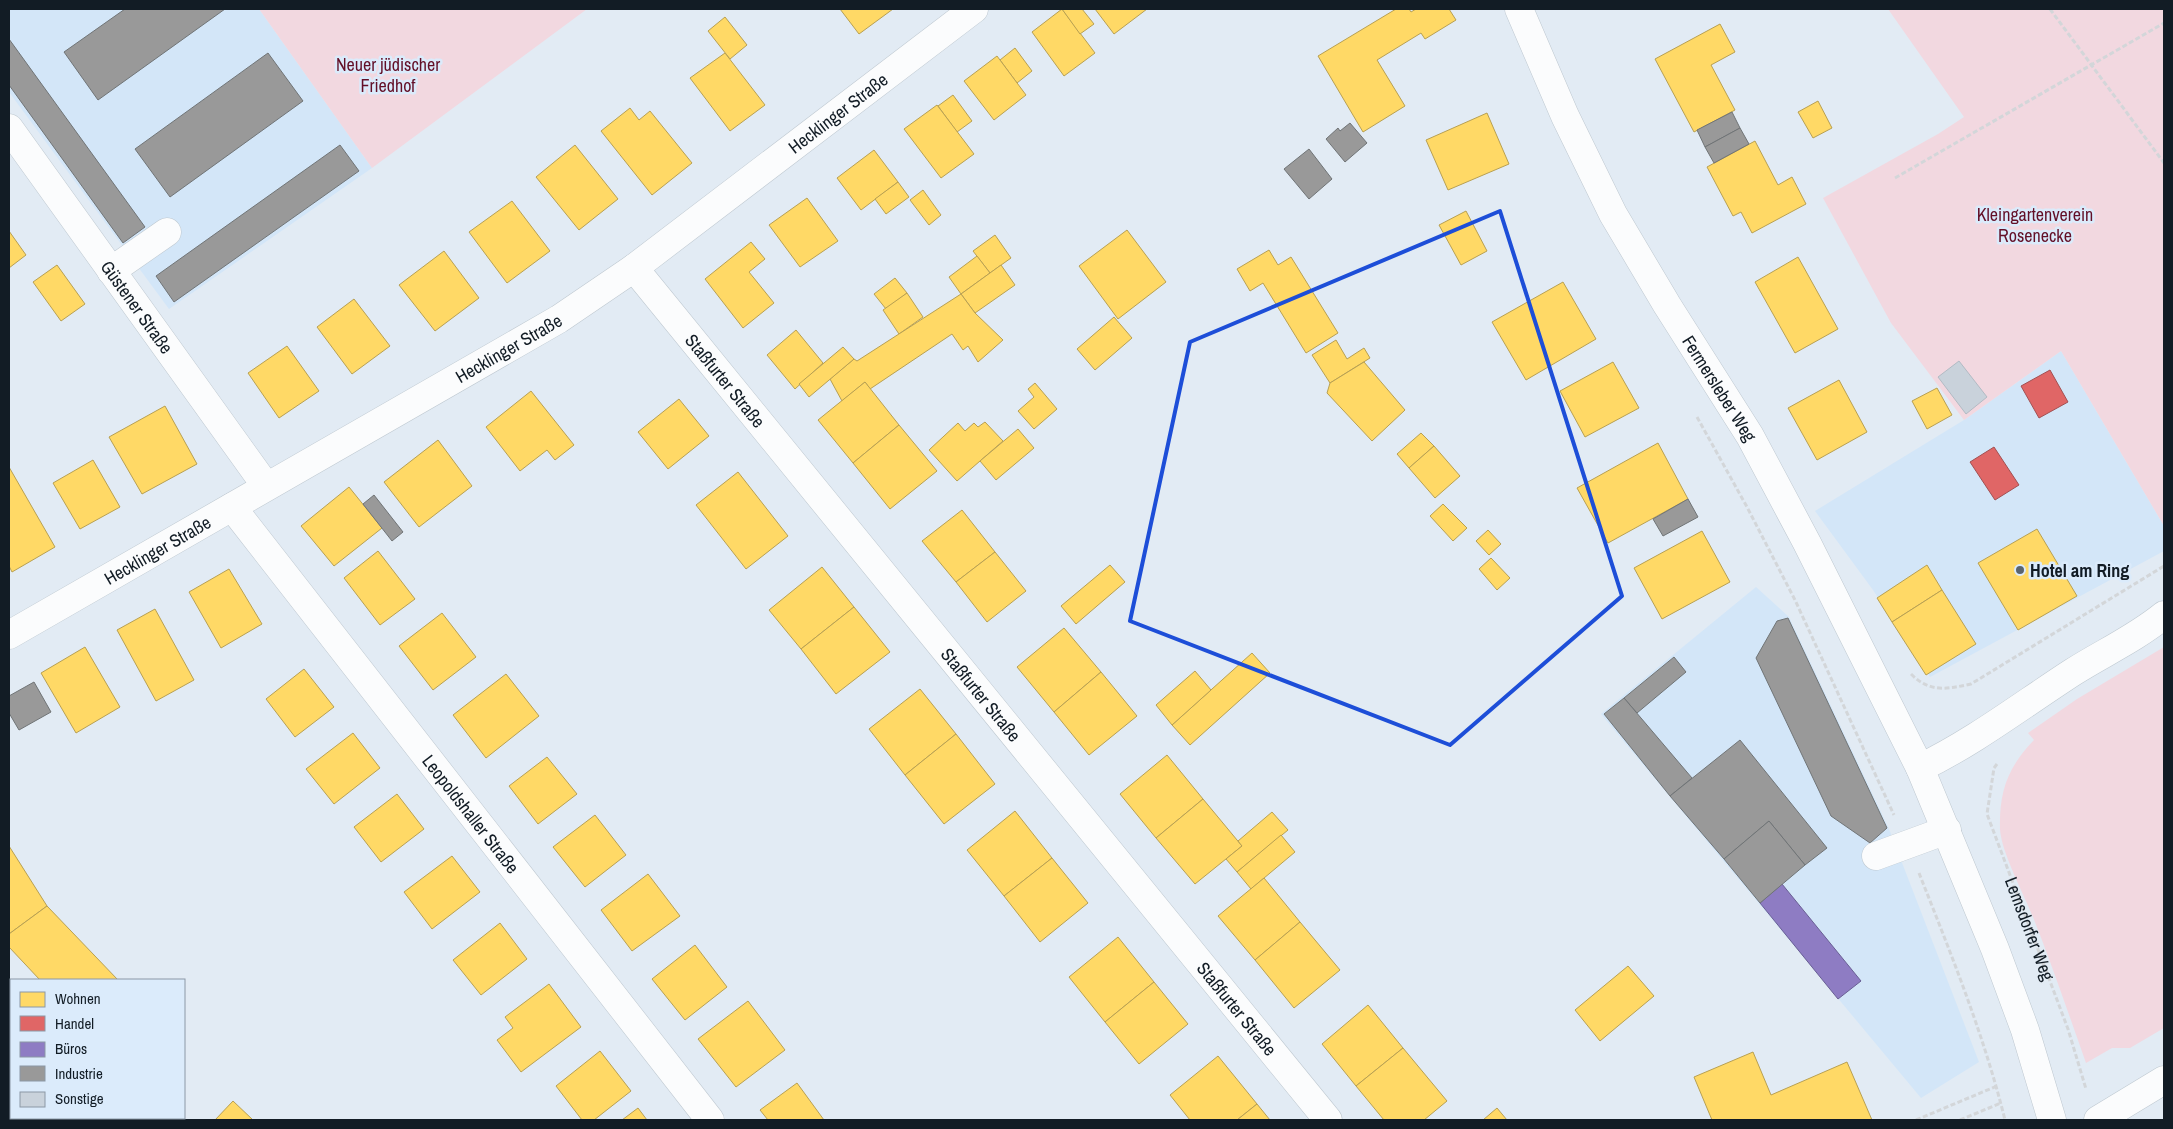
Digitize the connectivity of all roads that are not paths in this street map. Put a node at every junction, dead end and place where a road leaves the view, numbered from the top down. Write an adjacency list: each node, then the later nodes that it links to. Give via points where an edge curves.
1 (974, 9): 5 (main road, Hecklinger Straße)
2 (1519, 9): 11 (main road, Fermersleber Weg, via 1602,192 1662,297 1750,436)
3 (9, 128): 6 (main road, Güstener Straße)
4 (167, 232): 6 (main road)
5 (634, 268): 7 (main road, Hecklinger Straße, via 520,343); 17 (main road, Staßfurter Straße)
6 (111, 271): 7 (main road, Güstener Straße)
7 (266, 486): 8 (main road, Hecklinger Straße)
8 (232, 506): 10 (main road, Hecklinger Straße); 16 (main road, Leopoldshaller Straße)
9 (2161, 620): 11 (main road, via 2064,678 1949,754)
10 (9, 635)
11 (1920, 768): 12 (main road)
12 (1947, 830): 13 (main road); 18 (main road, via 2012,994)
13 (1876, 856)
14 (2164, 1080): 15 (main road)
15 (2103, 1117)
16 (710, 1120)
17 (1328, 1120)
18 (2052, 1120)

